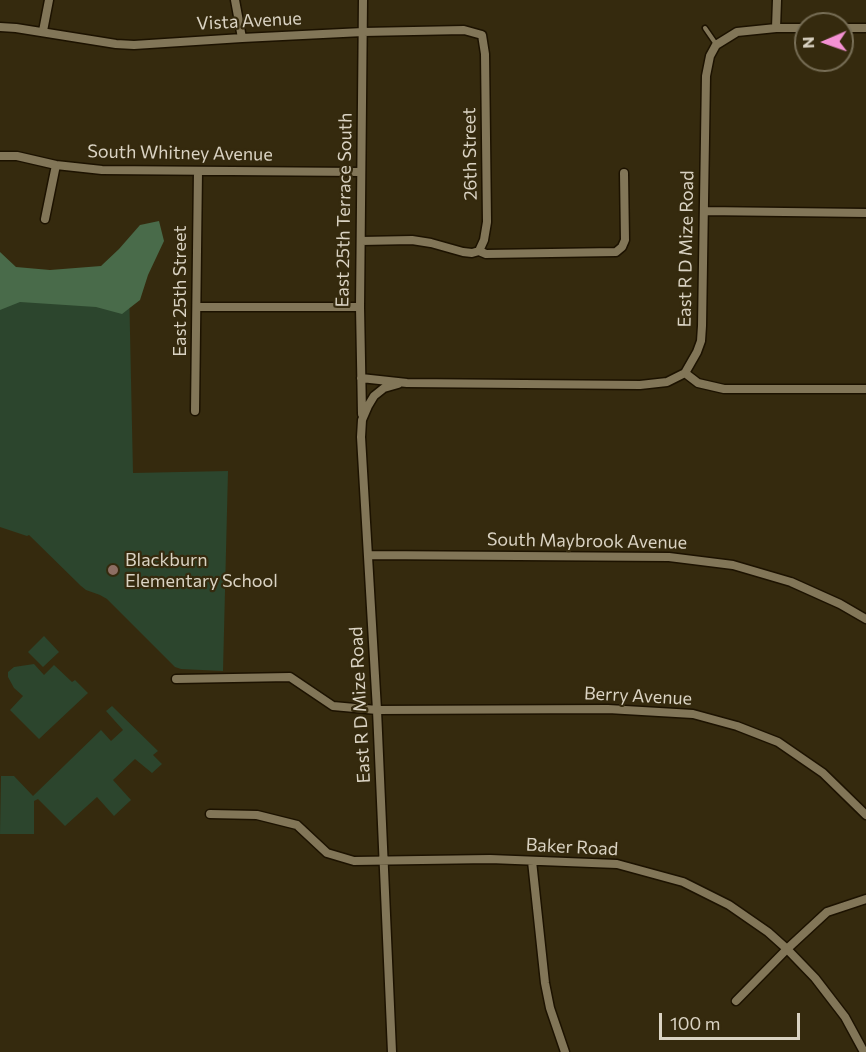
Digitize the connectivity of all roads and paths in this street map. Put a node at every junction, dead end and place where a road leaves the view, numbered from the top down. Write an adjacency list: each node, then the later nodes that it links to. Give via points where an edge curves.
1 (49, 0): 9 (street)
2 (235, 0): 11 (street)
3 (363, 0): 10 (street, East 25th Terrace South)
4 (777, 0): 7 (street)
5 (0, 27): 9 (street, Vista Avenue)
6 (705, 28): 12 (lane)
7 (776, 28): 8 (street); 12 (street, via 737,32)
8 (794, 28)
9 (43, 31): 11 (street, Vista Avenue, via 134,45)
10 (363, 32): 11 (street, Vista Avenue); 13 (street, Vista Avenue, via 464,30 482,36); 17 (street, East 25th Terrace South)
11 (242, 38)
12 (716, 45): 19 (street, East R D Mize Road, via 706,76)
13 (485, 54): 23 (street, 26th Street, via 487,222)
14 (0, 156): 15 (street, South Whitney Avenue)
15 (56, 165): 16 (street, South Whitney Avenue, via 102,170); 21 (street)
16 (198, 171): 17 (street, South Whitney Avenue); 24 (street, East 25th Street)
17 (361, 172): 22 (street, East 25th Terrace South)
18 (624, 173): 23 (street, via 625,240 616,252)
19 (704, 211): 20 (street); 26 (street, East R D Mize Road, via 701,341)
20 (866, 213)
21 (45, 219)
22 (361, 240): 23 (street, via 412,240 463,252); 25 (street, East 25th Terrace South)
23 (479, 251)
24 (197, 307): 25 (street); 30 (street, East 25th Street)
25 (360, 307): 27 (street, East 25th Terrace South)
26 (685, 373): 28 (street, East R D Mize Road, via 667,382 640,385); 29 (street, via 698,383 724,389)
27 (362, 378): 28 (street, East R D Mize Road); 31 (street, East 25th Terrace South)
28 (407, 383): 31 (street, East R D Mize Road, via 384,388 374,396)
29 (866, 388)
30 (195, 411)
31 (362, 420): 32 (street, East R D Mize Road)
32 (368, 555): 33 (street, South Maybrook Avenue, via 669,557 733,565 791,582); 35 (street, East R D Mize Road)
33 (866, 619)
34 (177, 679): 35 (street, Berry Avenue, via 290,677 333,706)
35 (377, 710): 37 (street, Berry Avenue, via 608,709 693,714 778,742 823,773); 38 (street, East R D Mize Road)
36 (210, 814): 38 (street, Baker Road, via 257,815 297,825 327,853 354,861)
37 (866, 815)
38 (384, 860): 39 (street, Baker Road); 45 (street, East R D Mize Road)
39 (532, 861): 41 (street, Baker Road, via 616,864 683,882 729,905); 46 (street, via 545,983)
40 (866, 899): 41 (street, via 827,912)
41 (787, 949): 42 (street); 43 (street, Baker Road, via 815,978)
42 (736, 1001)
43 (854, 1031): 44 (street); 47 (street, Baker Road)
44 (866, 1040)
45 (392, 1052)
46 (565, 1052)
47 (864, 1052)

